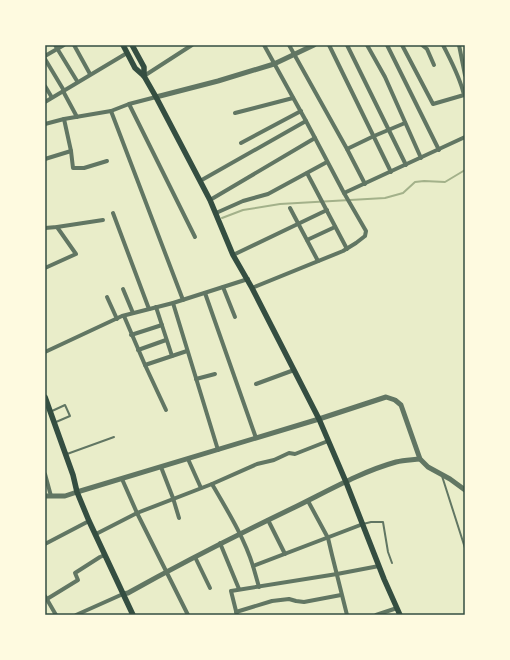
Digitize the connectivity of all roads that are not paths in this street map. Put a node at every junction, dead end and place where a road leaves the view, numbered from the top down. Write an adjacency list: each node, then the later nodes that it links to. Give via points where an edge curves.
1 (64, 45): 17 (street)
2 (74, 45): 24 (street)
3 (123, 45): 18 (main road)
4 (132, 45): 26 (main road, via 144,68)
5 (192, 45): 26 (street)
6 (264, 45): 22 (street)
7 (289, 45): 19 (street)
8 (314, 45): 19 (street)
9 (329, 45): 44 (street)
10 (347, 45): 43 (street)
11 (367, 45): 41 (street, via 385,77)
12 (387, 45): 49 (street)
13 (402, 45): 15 (street, via 434,104 464,95)
14 (422, 45): 23 (street, via 427,49)
15 (443, 45)
16 (459, 45): 25 (street)
17 (56, 47): 20 (street); 27 (street)
18 (127, 53): 26 (main road, via 137,70); 29 (street)
19 (295, 54): 22 (street); 48 (street)
20 (45, 56)
21 (45, 59): 29 (street)
22 (274, 64): 31 (street, via 218,82); 32 (street)
23 (434, 65)
24 (90, 74)
25 (465, 75)
26 (144, 76): 31 (main road)
27 (77, 81)
28 (45, 86): 30 (street)
29 (63, 90): 33 (street); 38 (street)
30 (51, 96)
31 (156, 97): 34 (street); 58 (main road)
32 (293, 98): 36 (street); 37 (street)
33 (45, 102)
34 (129, 104): 35 (street); 71 (street)
35 (111, 111): 38 (street); 83 (street)
36 (300, 111): 40 (street); 47 (street)
37 (235, 113)
38 (77, 117): 39 (street)
39 (64, 119): 42 (street); 50 (street)
40 (306, 121): 46 (street); 58 (street)
41 (405, 123): 43 (street); 51 (street)
42 (45, 124)
43 (388, 130): 44 (street); 55 (street)
44 (374, 136): 48 (street); 56 (street)
45 (465, 137): 49 (street)
46 (315, 138): 54 (street); 61 (street)
47 (241, 143)
48 (347, 149): 59 (street)
49 (439, 150): 51 (street)
50 (71, 151): 52 (street); 53 (street, via 73,168 84,168)
51 (421, 158): 55 (street)
52 (45, 160)
53 (108, 161)
54 (327, 162): 57 (street); 60 (street)
55 (406, 165): 56 (street)
56 (391, 172): 59 (street)
57 (307, 173): 63 (street); 65 (street, via 268,194)
58 (200, 181): 61 (main road)
59 (365, 184): 60 (street)
60 (345, 196): 73 (street, via 366,231 365,236)
61 (210, 200): 65 (main road)
62 (290, 208): 67 (street)
63 (327, 210): 67 (street); 69 (street)
64 (113, 213): 86 (street)
65 (216, 213): 74 (main road)
66 (102, 220): 68 (street)
67 (298, 224): 72 (street); 74 (street)
68 (57, 227): 70 (street); 76 (street, via 76,254)
69 (335, 227): 72 (street); 73 (street)
70 (45, 228)
71 (195, 237)
72 (307, 240): 75 (street)
73 (347, 249): 75 (street)
74 (233, 255): 77 (main road)
75 (318, 261): 80 (street)
76 (45, 268)
77 (248, 279): 78 (street); 80 (main road)
78 (223, 287): 81 (street); 89 (street)
79 (123, 288): 87 (street)
80 (252, 288): 99 (main road)
81 (205, 293): 83 (street); 109 (street)
82 (107, 297): 90 (street)
83 (183, 300): 84 (street)
84 (172, 303): 85 (street); 95 (street)
85 (156, 307): 86 (street); 91 (street)
86 (149, 309): 87 (street)
87 (133, 313): 88 (street)
88 (124, 316): 90 (street); 92 (street)
89 (235, 317)
90 (117, 319): 96 (street)
91 (162, 325): 92 (street); 93 (street)
92 (131, 335): 94 (street)
93 (166, 340): 94 (street); 97 (street)
94 (138, 350): 98 (street)
95 (187, 351): 97 (street); 101 (street)
96 (45, 352)
97 (172, 356): 98 (street)
98 (145, 365): 104 (street)
99 (294, 370): 102 (street); 106 (main road)
100 (215, 374): 101 (street)
101 (196, 379): 111 (street)
102 (256, 384)
103 (45, 397): 105 (main road)
104 (166, 410)
105 (48, 412): 107 (main road); 107 (lane, via 65,405 70,416)
106 (319, 420): 109 (street); 110 (main road); 114 (street, via 386,397 395,400 401,405)
107 (55, 422): 112 (main road)
108 (114, 437): 112 (lane)
109 (256, 438): 111 (street)
110 (328, 441): 119 (main road); 120 (street, via 296,454 289,453 256,464)
111 (218, 450): 113 (street)
112 (66, 455): 123 (main road)
113 (188, 459): 115 (street); 121 (street)
114 (420, 459): 117 (street); 119 (street, via 394,463)
115 (162, 467): 118 (street); 126 (street)
116 (45, 474): 125 (street)
117 (442, 475): 122 (street); 138 (lane)
118 (122, 478): 123 (street); 128 (street)
119 (346, 482): 127 (street); 132 (main road)
120 (212, 484): 121 (street); 134 (street)
121 (201, 488): 126 (street)
122 (465, 490)
123 (77, 492): 125 (street, via 65,496); 131 (main road)
124 (45, 496): 125 (street)
125 (51, 496)
126 (173, 498): 128 (street); 129 (street)
127 (308, 500): 130 (street); 135 (street)
128 (137, 513): 133 (street); 145 (street)
129 (179, 518)
130 (268, 520): 134 (street); 139 (street)
131 (89, 521): 133 (main road); 137 (street)
132 (363, 524): 135 (street); 142 (lane, via 383,522); 144 (main road)
133 (96, 534): 140 (main road)
134 (240, 534): 136 (street); 143 (street)
135 (328, 538): 139 (street); 146 (street)
136 (220, 543): 141 (street); 149 (street)
137 (45, 544)
138 (465, 548)
139 (285, 554): 143 (street)
140 (105, 555): 150 (main road); 152 (street, via 75,573 78,580)
141 (195, 557): 145 (street); 148 (street)
142 (392, 563)
143 (253, 566): 147 (street)
144 (379, 566): 146 (street); 153 (main road)
145 (166, 572): 150 (street); 158 (street)
146 (337, 574): 147 (street); 151 (street)
147 (259, 587): 149 (street)
148 (210, 588)
149 (238, 590): 154 (street, via 231,591)
150 (123, 594): 156 (street); 157 (main road)
151 (341, 595): 154 (street, via 304,602 289,599 272,601); 159 (street)
152 (46, 598): 155 (street)
153 (397, 608): 160 (street); 161 (main road)
154 (236, 614)
155 (56, 615)
156 (76, 615)
157 (133, 615)
158 (188, 615)
159 (347, 615)
160 (376, 615)
161 (400, 615)

